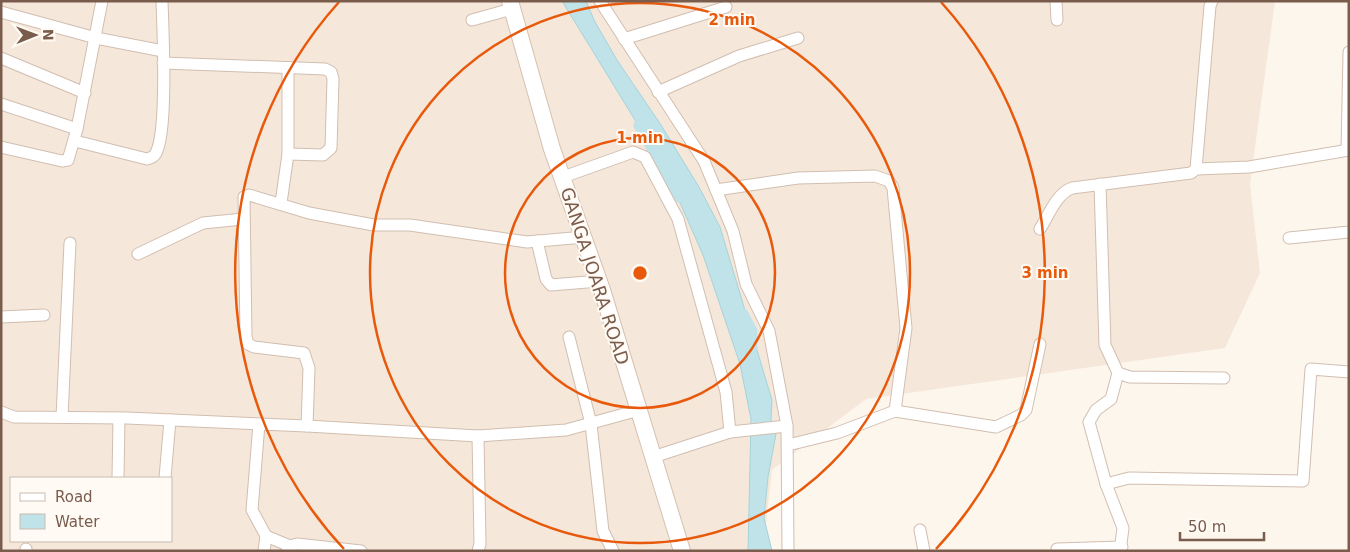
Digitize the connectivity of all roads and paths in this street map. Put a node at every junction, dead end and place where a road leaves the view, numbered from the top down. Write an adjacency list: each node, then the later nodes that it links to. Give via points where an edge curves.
1 (102, 1): 11 (street)
2 (162, 1): 15 (street)
3 (600, 1): 13 (street)
4 (1056, 1): 10 (street)
5 (1212, 1): 25 (street)
6 (511, 5): 9 (street); 26 (main road, GANGA JOARA ROAD, via 547,133)
7 (726, 7): 13 (street)
8 (1, 12): 11 (street)
9 (472, 20)
10 (1057, 20)
11 (96, 38): 15 (street); 19 (street)
12 (798, 38): 18 (street, via 731,59)
13 (624, 39): 18 (street)
14 (1349, 52): 23 (street)
15 (163, 57): 17 (street); 21 (street, via 162,120 156,153 152,158)
16 (1, 58): 19 (street)
17 (288, 68): 24 (street); 24 (street, via 325,69 331,72 333,79 331,148 323,156)
18 (658, 92): 28 (street, via 704,161)
19 (85, 93): 21 (street)
20 (1, 104): 21 (street)
21 (76, 135): 22 (street, via 68,160)
22 (1, 148)
23 (1348, 150): 25 (street, via 1248,167)
24 (288, 154): 29 (street)
25 (1196, 169): 27 (street, via 1191,173)
26 (563, 177): 33 (main road, GANGA JOARA ROAD); 56 (street, via 632,152 645,157 678,219 726,392)
27 (1100, 184): 31 (street, via 1064,191); 44 (street, via 1105,345)
28 (716, 190): 47 (street, via 798,178 875,176 889,181 894,197 906,328); 55 (street, via 733,231 746,284 771,338)
29 (281, 203): 30 (street, via 249,195 244,197); 35 (street, via 309,213 374,225 410,226 515,241)
30 (243, 219): 37 (street, via 203,222); 54 (street, via 248,344 304,353 309,368)
31 (1040, 229)
32 (1349, 232): 34 (street)
33 (584, 237): 35 (street); 38 (main road, GANGA JOARA ROAD)
34 (1289, 238)
35 (537, 241): 38 (street, via 546,279 552,285)
36 (70, 243): 49 (street)
37 (138, 254)
38 (599, 281): 46 (main road, GANGA JOARA ROAD)
39 (44, 315): 40 (street)
40 (1, 317)
41 (569, 337): 53 (street)
42 (1040, 344): 47 (street, via 1026,410 1003,425 985,427)
43 (1349, 372): 62 (street, via 1312,369 1303,481 1129,478)
44 (1118, 373): 45 (street, via 1130,377); 62 (street, via 1111,399 1096,410 1089,422)
45 (1224, 378)
46 (639, 410): 53 (street); 59 (main road, GANGA JOARA ROAD)
47 (896, 411): 58 (street, via 837,433)
48 (1, 412): 49 (street, via 14,416)
49 (62, 417): 50 (street)
50 (119, 418): 51 (street); 60 (street)
51 (170, 420): 52 (street); 61 (street)
52 (259, 424): 54 (street); 64 (street, via 252,510)
53 (592, 424): 57 (street, via 566,430); 71 (street, via 603,531)
54 (307, 426): 57 (street)
55 (787, 426): 56 (street); 58 (street)
56 (730, 432): 59 (street)
57 (478, 436): 70 (street)
58 (788, 445): 73 (street)
59 (653, 457): 72 (main road, GANGA JOARA ROAD)
60 (118, 477)
61 (166, 477)
62 (1106, 484): 67 (street, via 1123,528)
63 (920, 530): 74 (street)
64 (266, 536): 65 (street); 68 (street)
65 (289, 548): 69 (street, via 297,544)
66 (1057, 549): 67 (street)
67 (1121, 549)
68 (264, 551)
69 (361, 551)
70 (478, 551)
71 (614, 551)
72 (682, 551)
73 (788, 551)
74 (924, 551)

